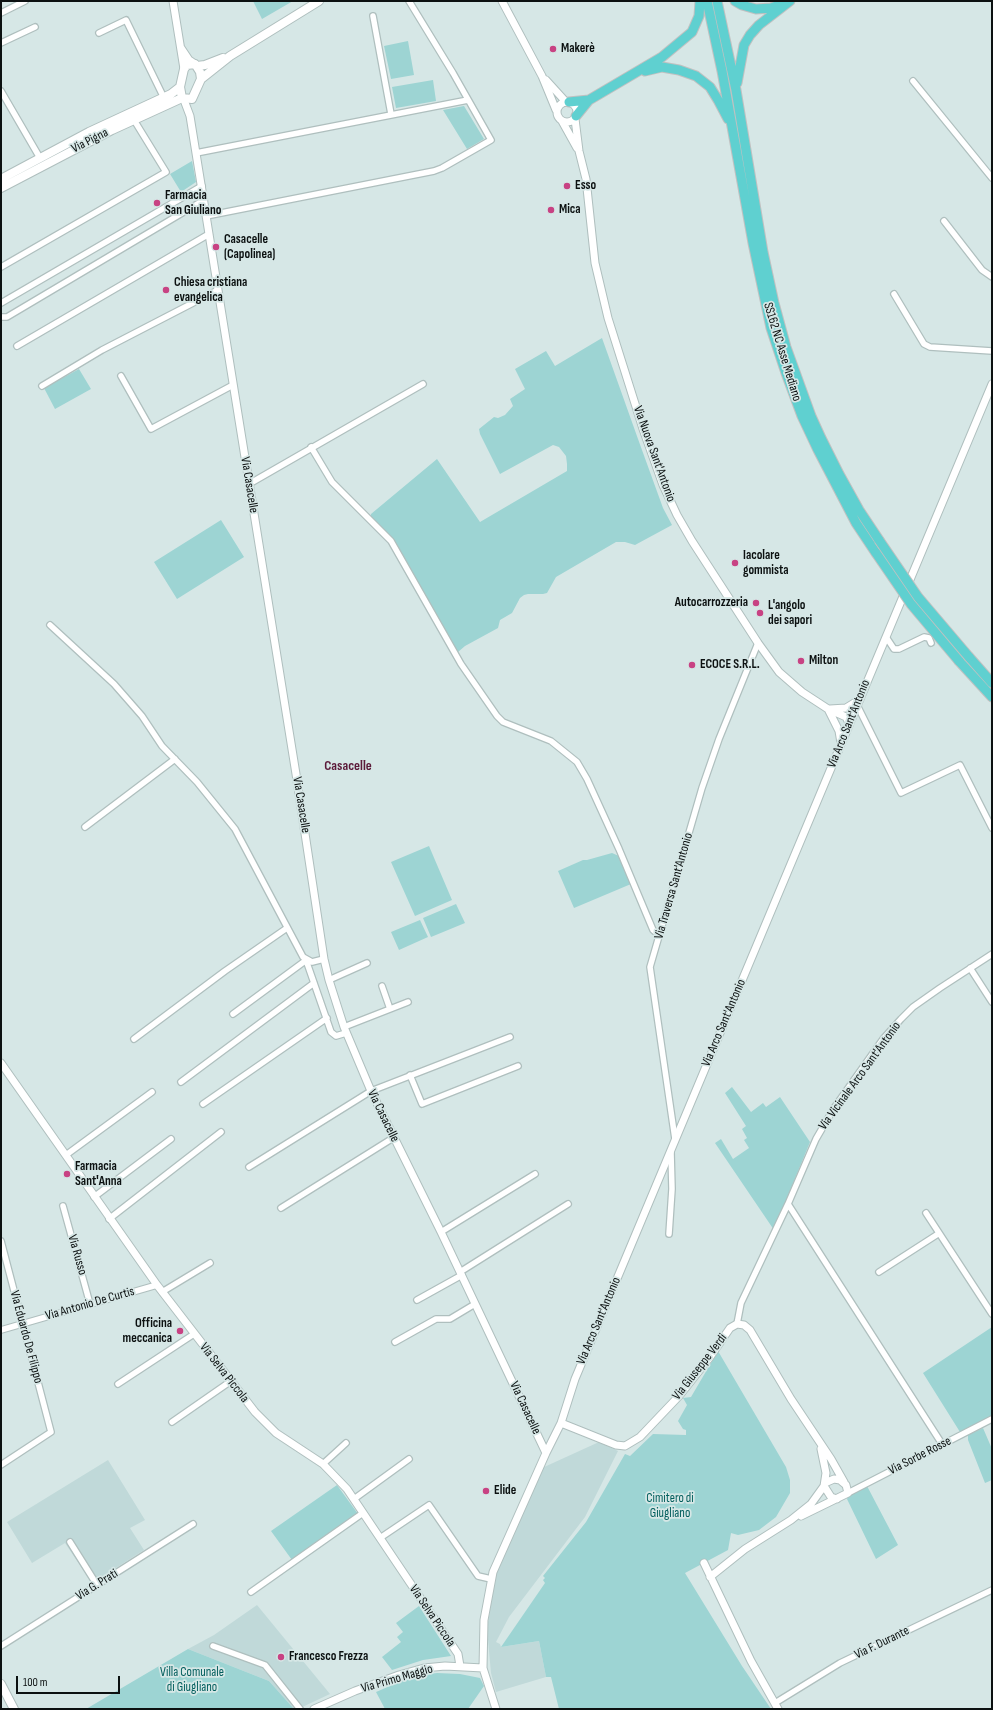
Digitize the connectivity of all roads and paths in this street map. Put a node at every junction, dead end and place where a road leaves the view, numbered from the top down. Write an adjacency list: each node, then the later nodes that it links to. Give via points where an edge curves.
1 (25, 1): 11 (street)
2 (172, 1): 16 (street)
3 (319, 1): 17 (main road)
4 (409, 1): 29 (street)
5 (502, 1): 21 (street, Via Nuova Sant'Antonio)
6 (700, 1): 20 (highway, via 699,16 692,32 662,57)
7 (707, 1): 37 (highway, SS162 NC Asse Mediano)
8 (718, 1): 25 (highway, SS162 NC Asse Mediano)
9 (735, 1): 10 (highway, via 756,9 771,8)
10 (789, 1): 25 (highway, via 766,18 744,45)
11 (1, 13)
12 (373, 16): 33 (street)
13 (35, 27): 15 (street)
14 (100, 33): 27 (street, via 126,20)
15 (1, 43)
16 (180, 46): 18 (street, via 189,60); 19 (street)
17 (230, 56): 18 (main road, via 205,65); 22 (main road)
18 (196, 65): 19 (main road, via 188,65); 22 (main road)
19 (184, 69): 24 (main road)
20 (635, 74): 30 (highway); 37 (highway, via 662,67 696,76 710,87)
21 (542, 76): 31 (street, Via Nuova Sant'Antonio); 32 (street, Via Nuova Sant'Antonio)
22 (201, 79): 28 (main road)
23 (913, 81): 41 (street)
24 (180, 87): 27 (main road); 28 (main road)
25 (736, 90): 68 (highway, SS162 NC Asse Mediano, bridge, via 774,303 794,371 821,438 878,540 918,597)
26 (1, 91): 40 (street)
27 (164, 98): 40 (main road, via 89,132)
28 (186, 99): 35 (main road, Via Pigna); 39 (street, Via Casacelle)
29 (468, 100): 33 (street); 46 (street, via 491,140 442,168)
30 (589, 100): 31 (highway); 34 (highway)
31 (567, 102): 32 (street, via 560,104); 34 (street, Via Nuova Sant'Antonio, via 576,109)
32 (556, 110): 36 (street, Via Nuova Sant'Antonio)
33 (391, 114): 39 (street)
34 (576, 117): 36 (street, via 569,122); 38 (street, Via Nuova Sant'Antonio)
35 (134, 120): 44 (main road, Via Pigna); 49 (street, via 166,172)
36 (562, 121): 38 (street, Via Nuova Sant'Antonio)
37 (733, 131): 69 (highway, SS162 NC Asse Mediano, bridge, via 771,328 802,416 836,487 876,554 911,604)
38 (579, 151): 66 (street, Via Nuova Sant'Antonio, via 586,179 595,263 608,318 663,485 692,541)
39 (196, 153): 43 (street, Via Casacelle)
40 (40, 158): 42 (main road)
41 (992, 178)
42 (1, 179)
43 (202, 186): 45 (street, Via Casacelle); 53 (street)
44 (1, 188)
45 (204, 200): 46 (street, Via Casacelle); 54 (street, via 7,317)
46 (206, 216): 48 (street, Via Casacelle)
47 (944, 221): 50 (street, via 982,270)
48 (209, 234): 51 (street, Via Casacelle); 55 (street)
49 (1, 267)
50 (992, 277)
51 (218, 290): 60 (street, Via Casacelle); 61 (street, via 102,350)
52 (894, 294): 56 (street, via 924,344 930,347)
53 (1, 303)
54 (1, 317)
55 (17, 346)
56 (992, 351)
57 (121, 376): 60 (street, via 151,429)
58 (423, 384): 62 (street)
59 (992, 384): 65 (street, Via Arco Sant'Antonio)
60 (233, 385): 63 (street, Via Casacelle)
61 (42, 386)
62 (312, 447): 63 (street); 78 (street, via 332,482 391,541 461,664 497,716 503,722 552,741 577,762 619,849 652,930)
63 (249, 484): 80 (street, Via Casacelle)
64 (50, 625): 74 (street, via 114,684 142,716 162,746)
65 (886, 637): 67 (street, via 894,649 924,637 929,638); 70 (street, Via Arco Sant'Antonio)
66 (758, 643): 71 (street, Via Nuova Sant'Antonio, via 779,672); 78 (street, Via Traversa Sant'Antonio, via 702,788)
67 (931, 643)
68 (992, 683)
69 (992, 697)
70 (858, 702): 71 (street, via 846,708); 72 (street, Via Arco Sant'Antonio); 76 (street, via 902,793 960,765)
71 (828, 709): 72 (street, Via Nuova Sant'Antonio, via 846,717); 73 (street, via 839,731)
72 (849, 723): 73 (street, Via Arco Sant'Antonio)
73 (841, 743): 105 (street, Via Arco Sant'Antonio)
74 (175, 758): 75 (street); 77 (street, via 235,829)
75 (85, 827)
76 (992, 828)
77 (287, 928): 81 (street); 94 (street)
78 (660, 936): 105 (street, Via Traversa Sant'Antonio, via 650,967 651,982)
79 (992, 954): 83 (street, Via Vicinale Arco Sant'Antonio)
80 (324, 959): 81 (street, via 312,962); 84 (street, Via Casacelle)
81 (305, 960): 85 (street); 90 (street)
82 (367, 963): 84 (street)
83 (970, 968): 88 (street); 112 (street, Via Vicinale Arco Sant'Antonio, via 913,1007 883,1039 834,1108 816,1139)
84 (329, 980): 92 (street, Via Casacelle)
85 (314, 983): 91 (street); 98 (street)
86 (382, 986): 89 (street)
87 (408, 1002): 89 (street)
88 (992, 1002)
89 (390, 1009): 92 (street)
90 (233, 1014)
91 (327, 1018): 92 (street, via 334,1036); 101 (street)
92 (345, 1030): 99 (street, Via Casacelle)
93 (510, 1037): 97 (street)
94 (134, 1039)
95 (1, 1063): 107 (street, Via Selva Piccola)
96 (518, 1066): 97 (street, via 422,1104)
97 (410, 1075): 99 (street)
98 (181, 1082)
99 (371, 1091): 103 (street, Via Casacelle); 108 (street)
100 (152, 1092): 107 (street)
101 (203, 1104)
102 (221, 1132): 116 (street)
103 (394, 1138): 114 (street); 117 (street, Via Casacelle)
104 (171, 1139): 110 (street)
105 (675, 1139): 106 (street, Via Arco Sant'Antonio)
106 (671, 1148): 118 (street); 139 (street, Via Arco Sant'Antonio, via 575,1379)
107 (66, 1155): 110 (street, Via Selva Piccola)
108 (249, 1167)
109 (535, 1174): 117 (street)
110 (94, 1197): 116 (street, Via Selva Piccola)
111 (568, 1204): 123 (street)
112 (788, 1204): 131 (street, Via Vicinale Arco Sant'Antonio, via 741,1303); 142 (street)
113 (63, 1206): 127 (street, Via Russo)
114 (281, 1208)
115 (926, 1213): 119 (street)
116 (109, 1219): 124 (street, Via Selva Piccola)
117 (441, 1232): 123 (street, Via Casacelle)
118 (669, 1234)
119 (938, 1234): 122 (street); 129 (street)
120 (1, 1241): 130 (street, Via Eduardo De Filippo)
121 (210, 1262): 125 (street)
122 (879, 1272)
123 (461, 1274): 126 (street); 128 (street, Via Casacelle)
124 (157, 1285): 125 (street, Via Selva Piccola); 127 (street, Via Antonio De Curtis)
125 (162, 1292): 133 (street, Via Selva Piccola)
126 (416, 1300)
127 (90, 1304): 130 (street, Via Antonio De Curtis)
128 (475, 1304): 134 (street, via 450,1319 436,1320); 143 (street, Via Casacelle)
129 (992, 1314)
130 (23, 1324): 132 (street, Via Antonio De Curtis); 146 (street, Via Eduardo De Filippo, via 51,1432)
131 (737, 1324): 139 (street, Via Giuseppe Verdi, via 730,1328 679,1396 640,1437 625,1446 616,1445); 140 (street, Via Giuseppe Verdi, via 744,1325 750,1330)
132 (1, 1330)
133 (194, 1334): 135 (street, Via Selva Piccola); 136 (street)
134 (395, 1342)
135 (231, 1381): 138 (street); 145 (street, Via Selva Piccola, via 267,1426)
136 (118, 1384)
137 (992, 1419): 142 (street, Via Sorbe Rosse)
138 (172, 1422)
139 (561, 1423): 143 (street, Via Arco Sant'Antonio)
140 (818, 1441): 147 (street, Via Giuseppe Verdi); 148 (street, Via Giuseppe Verdi, via 824,1460)
141 (346, 1443): 145 (street)
142 (942, 1444): 149 (street, Via Sorbe Rosse)
143 (546, 1453): 159 (street, Via Arco Sant'Antonio)
144 (409, 1459): 150 (street)
145 (323, 1464): 150 (street, Via Selva Piccola)
146 (1, 1465)
147 (844, 1482): 148 (street, via 837,1479); 149 (street)
148 (825, 1485): 151 (street, via 831,1497); 153 (street, via 811,1504)
149 (848, 1493): 151 (street)
150 (354, 1499): 152 (street, Via Selva Piccola)
151 (836, 1499): 153 (street)
152 (363, 1513): 155 (street, Via Selva Piccola); 162 (street)
153 (791, 1520): 158 (street, via 745,1549)
154 (193, 1524): 160 (street, Via G. Prati)
155 (380, 1538): 159 (street, via 429,1505 478,1576); 165 (street, Via Selva Piccola, via 458,1654)
156 (70, 1542): 160 (street)
157 (704, 1563): 158 (street)
158 (710, 1577): 168 (street)
159 (491, 1579): 166 (street, Via Arco Sant'Antonio, via 484,1620)
160 (97, 1585): 163 (street, Via G. Prati)
161 (992, 1590): 168 (street, Via F. Durante, via 840,1663)
162 (251, 1592)
163 (1, 1646)
164 (213, 1646): 170 (street, via 265,1665)
165 (460, 1666): 166 (street, Via Primo Maggio); 171 (street, Via Primo Maggio, via 424,1668 399,1675)
166 (483, 1668): 172 (street, Via Arco Sant'Antonio)
167 (1, 1684): 169 (main road)
168 (776, 1706)
169 (14, 1709)
170 (300, 1709)
171 (314, 1709)
172 (496, 1709)

